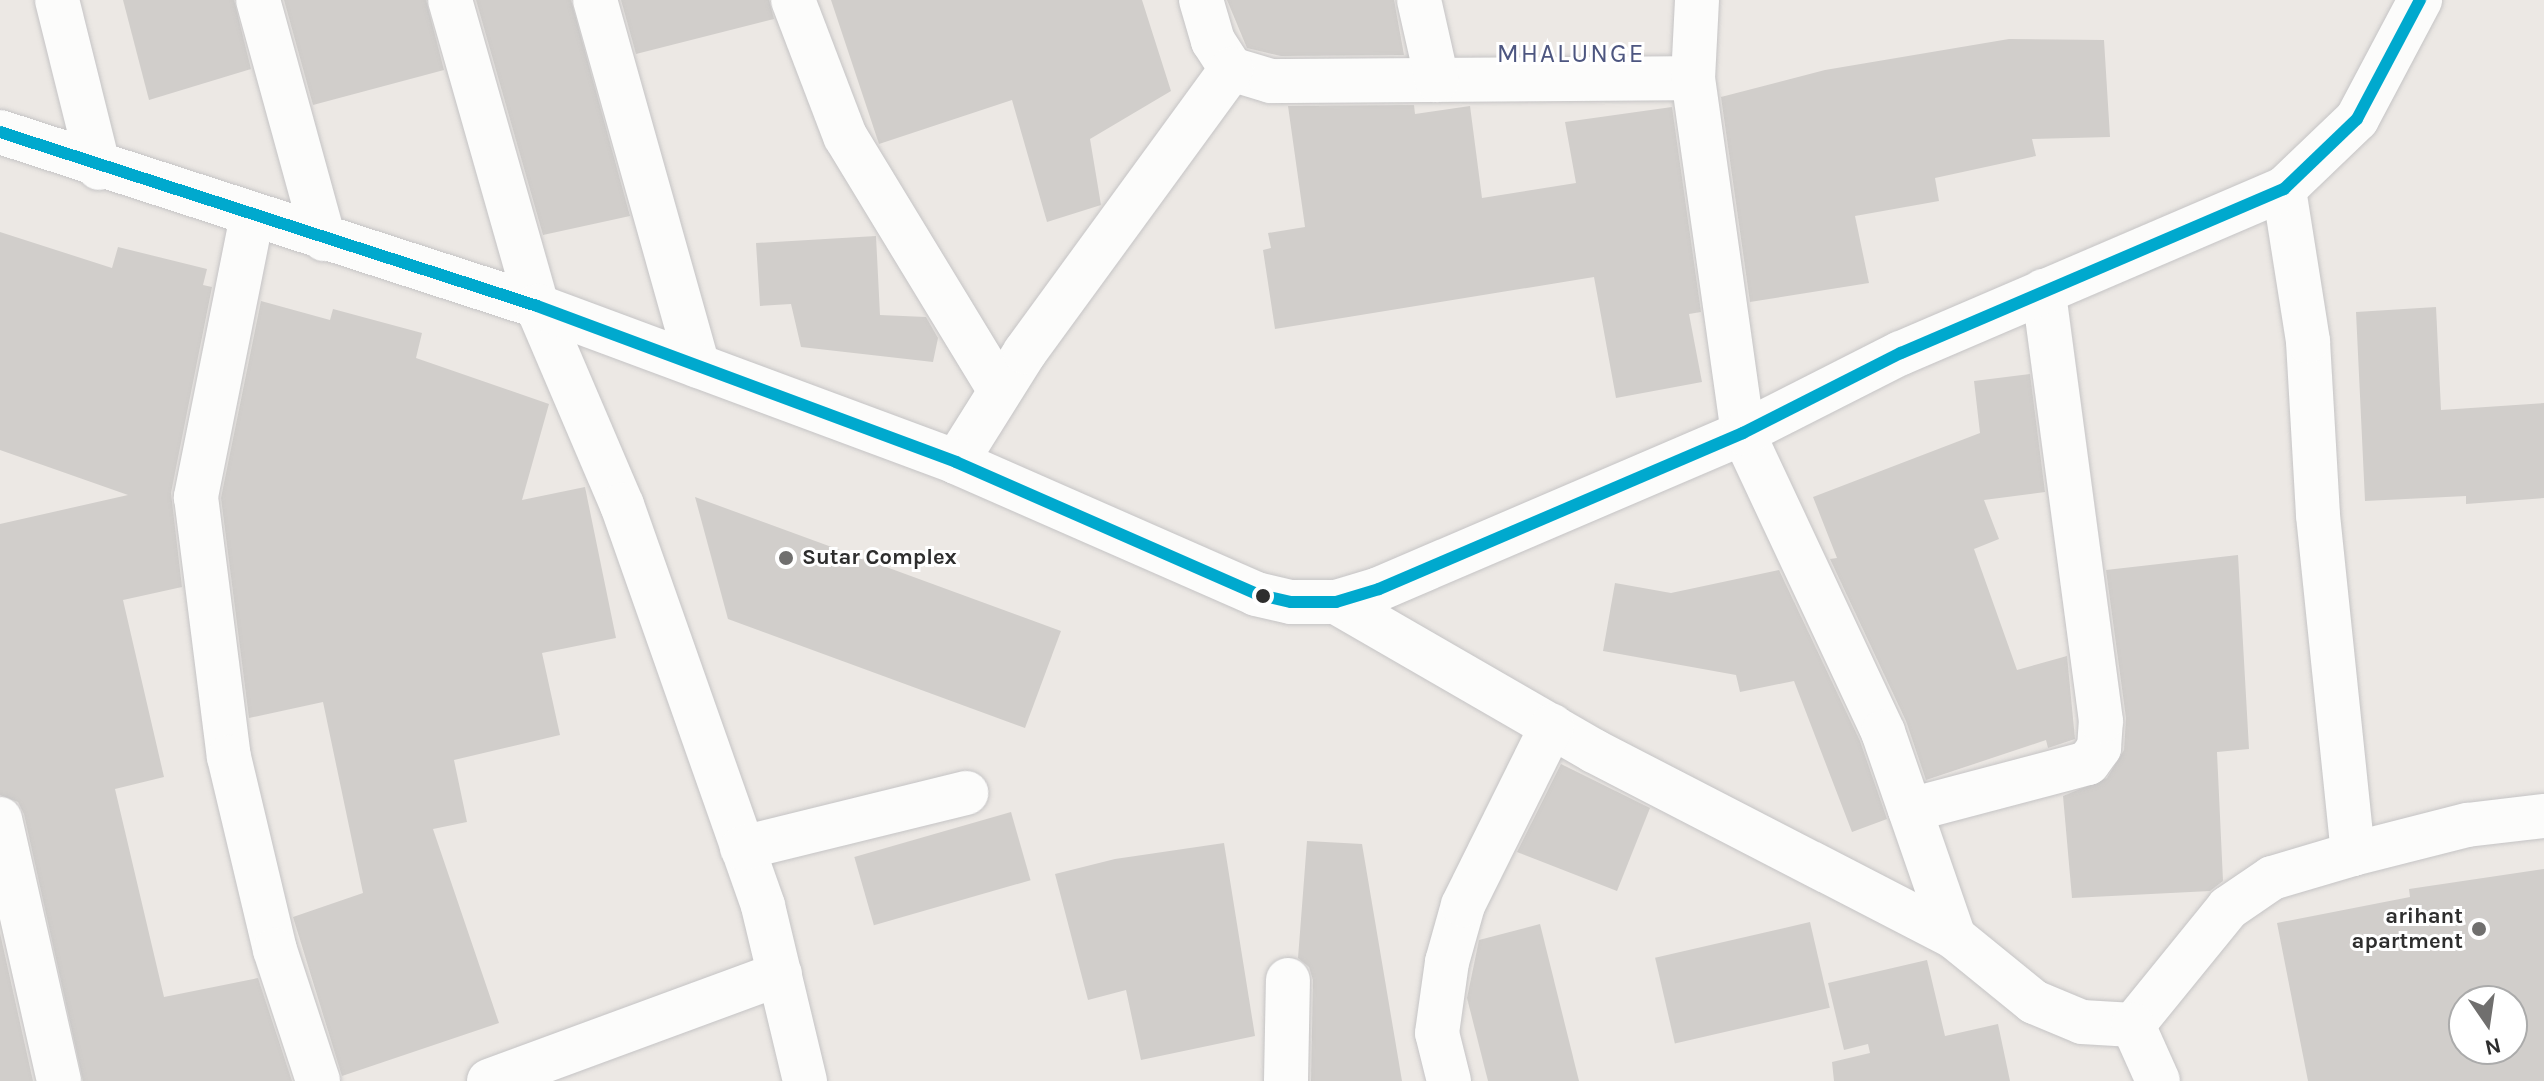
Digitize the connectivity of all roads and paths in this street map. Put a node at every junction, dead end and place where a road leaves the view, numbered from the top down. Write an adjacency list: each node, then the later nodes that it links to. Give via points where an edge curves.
1 (57, 0): 14 (street)
2 (258, 0): 17 (street)
3 (450, 0): 19 (street)
4 (595, 0): 20 (street)
5 (793, 0): 21 (street, via 845,136)
6 (1201, 0): 10 (street, via 1213,41)
7 (1419, 0): 12 (street)
8 (1697, 0): 11 (street)
9 (2420, 0): 15 (street, via 2357,119)
10 (1231, 69): 12 (street, via 1271,81); 21 (street)
11 (1693, 78): 12 (street); 22 (street)
12 (1437, 80)
13 (0, 132): 14 (street)
14 (99, 168): 16 (street)
15 (2284, 189): 18 (street); 31 (street, via 2308,341 2318,515)
16 (252, 216): 17 (street); 37 (street, via 196,497 229,757 275,950)
17 (324, 239): 19 (street)
18 (2044, 291): 22 (street, via 1901,353); 27 (street, via 2094,661 2099,748 2088,763)
19 (537, 306): 20 (street); 30 (street, via 622,505)
20 (698, 366): 23 (street)
21 (1000, 391): 23 (street)
22 (1743, 433): 24 (street, via 1379,589); 27 (street, via 1883,732)
23 (956, 462): 24 (street, via 1256,594 1291,602)
24 (1336, 602): 25 (street)
25 (1552, 726): 32 (street); 41 (street, via 1463,905 1447,962 1437,1033)
26 (966, 793): 30 (street)
27 (1910, 810): 32 (street)
28 (2544, 816): 31 (street, via 2467,825)
29 (0, 819): 36 (street)
30 (742, 848): 33 (street)
31 (2353, 854): 35 (street, via 2272,878 2228,908)
32 (1954, 937): 35 (street, via 2034,1002 2082,1022)
33 (780, 974): 38 (street); 39 (street)
34 (1288, 980): 40 (street)
35 (2133, 1025): 42 (street)
36 (59, 1081)
37 (318, 1081)
38 (489, 1081)
39 (805, 1081)
40 (1286, 1081)
41 (1449, 1081)
42 (2158, 1081)

